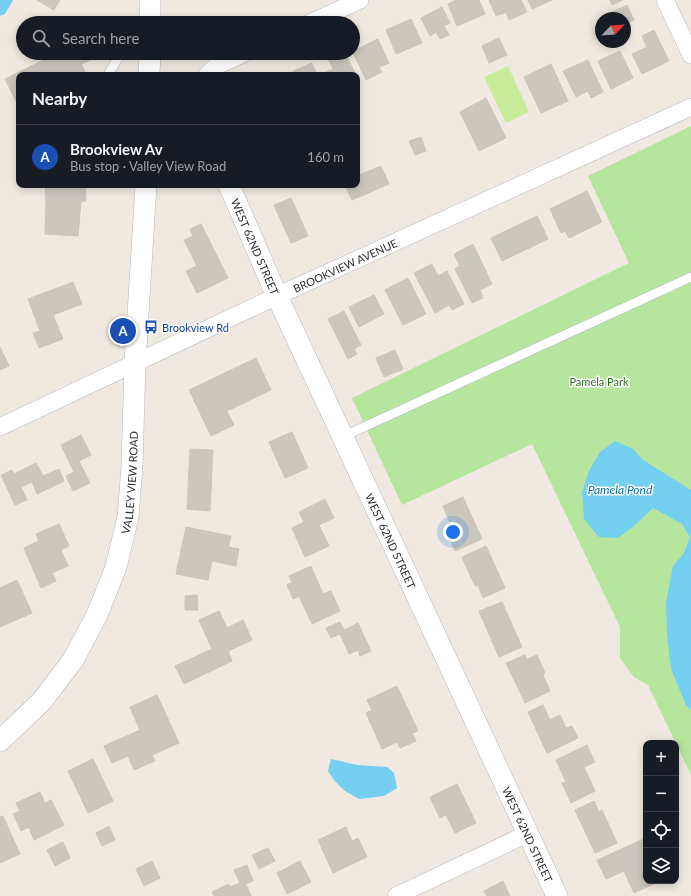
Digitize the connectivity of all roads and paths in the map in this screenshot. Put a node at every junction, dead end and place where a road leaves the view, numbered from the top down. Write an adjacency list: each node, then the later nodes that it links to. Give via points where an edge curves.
1 (150, 0): 4 (street)
2 (360, 0): 5 (street)
3 (666, 0): 6 (street)
4 (150, 16)
5 (325, 16)
6 (691, 55)
7 (117, 60): 10 (lane)
8 (150, 60): 11 (street)
9 (229, 60): 12 (street)
10 (110, 72)
11 (150, 72)
12 (210, 72)
13 (691, 107): 17 (street, BROOKVIEW AVENUE)
14 (146, 188): 18 (street, VALLEY VIEW ROAD)
15 (230, 188): 17 (street, WEST 62ND STREET)
16 (691, 277): 20 (lane)
17 (277, 296): 18 (street, BROOKVIEW AVENUE); 20 (street, WEST 62ND STREET)
18 (135, 363): 19 (street, BROOKVIEW AVENUE); 21 (street, VALLEY VIEW ROAD, via 128,517 116,567 98,615 73,660 42,701)
19 (0, 427)
20 (342, 437): 22 (street, WEST 62ND STREET)
21 (0, 741)
22 (527, 834): 23 (street); 24 (street, WEST 62ND STREET)
23 (396, 896)
24 (557, 896)

